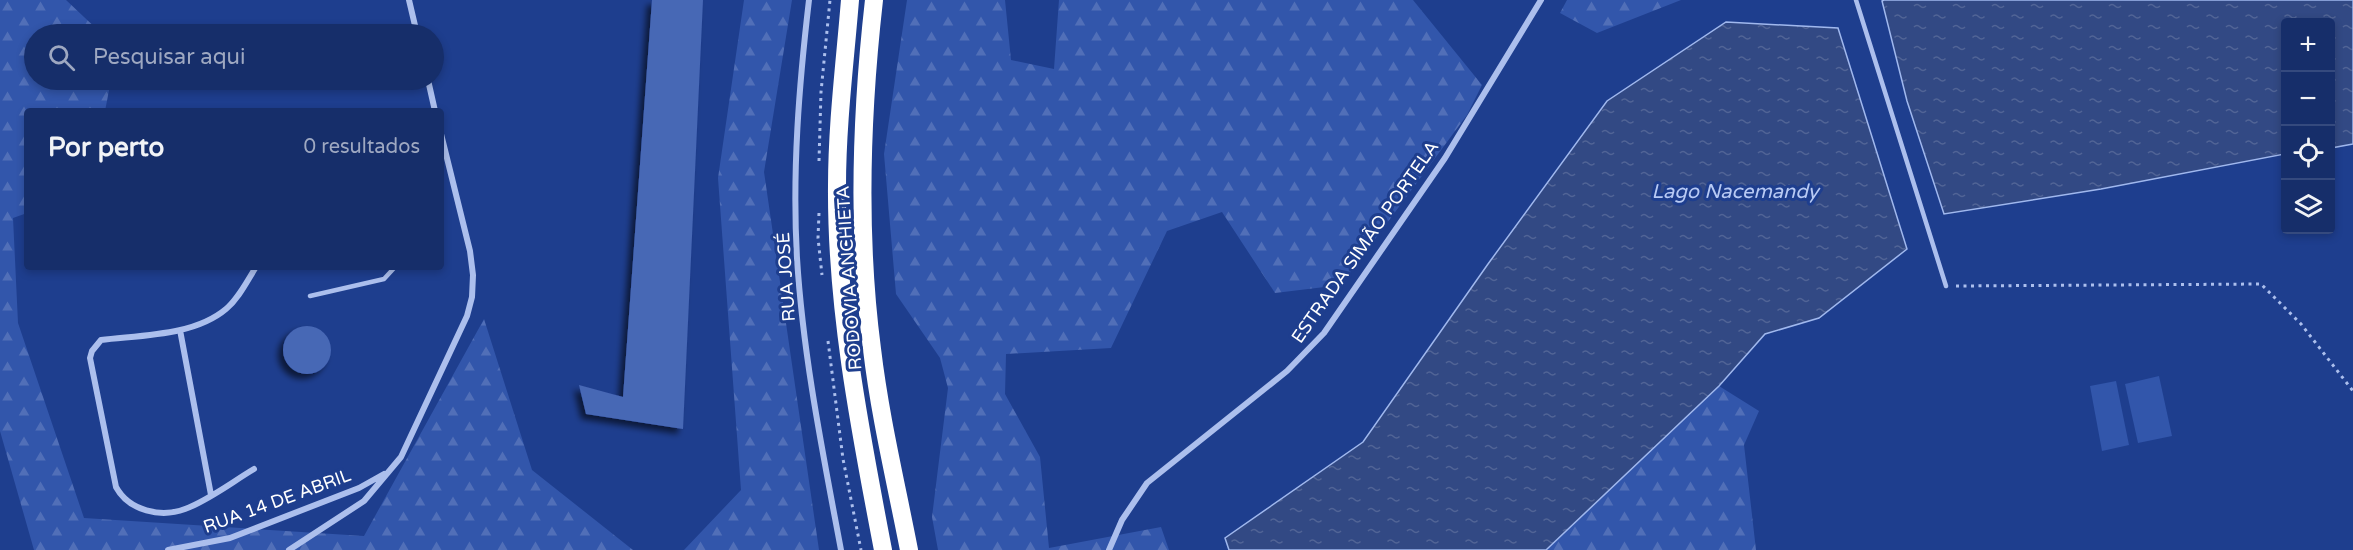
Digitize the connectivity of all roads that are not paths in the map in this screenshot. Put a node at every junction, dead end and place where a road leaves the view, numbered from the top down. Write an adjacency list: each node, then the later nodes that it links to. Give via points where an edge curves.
1 (409, 0): 7 (street)
2 (809, 0): 21 (street, RUA JOSÉ, via 796,136 797,258 807,349)
3 (850, 0): 22 (highway, RODOVIA ANCHIETA, via 838,134 840,258 855,400)
4 (874, 0): 23 (highway, RODOVIA ANCHIETA, via 862,141 866,272 873,360)
5 (1541, 0): 24 (street, ESTRADA SIMÃO PORTELA, via 1445,158 1324,333 1287,371 1147,483 1122,520)
6 (1856, 0): 13 (lane)
7 (415, 24)
8 (430, 90): 9 (street)
9 (434, 108)
10 (444, 146): 16 (street, via 470,251 472,297 408,445)
11 (253, 270): 15 (street, via 228,307 211,320)
12 (392, 270): 14 (lane, via 384,279)
13 (1946, 286)
14 (310, 297)
15 (180, 330): 18 (street); 18 (street, via 101,340 90,358 121,496 139,508 168,512 185,509)
16 (392, 468): 19 (street, RUA 14 DE ABRIL, via 359,488 230,538); 20 (street, via 364,501)
17 (254, 469): 18 (street)
18 (212, 495)
19 (168, 550)
20 (289, 550)
21 (842, 550)
22 (883, 550)
23 (909, 550)
24 (1109, 550)

